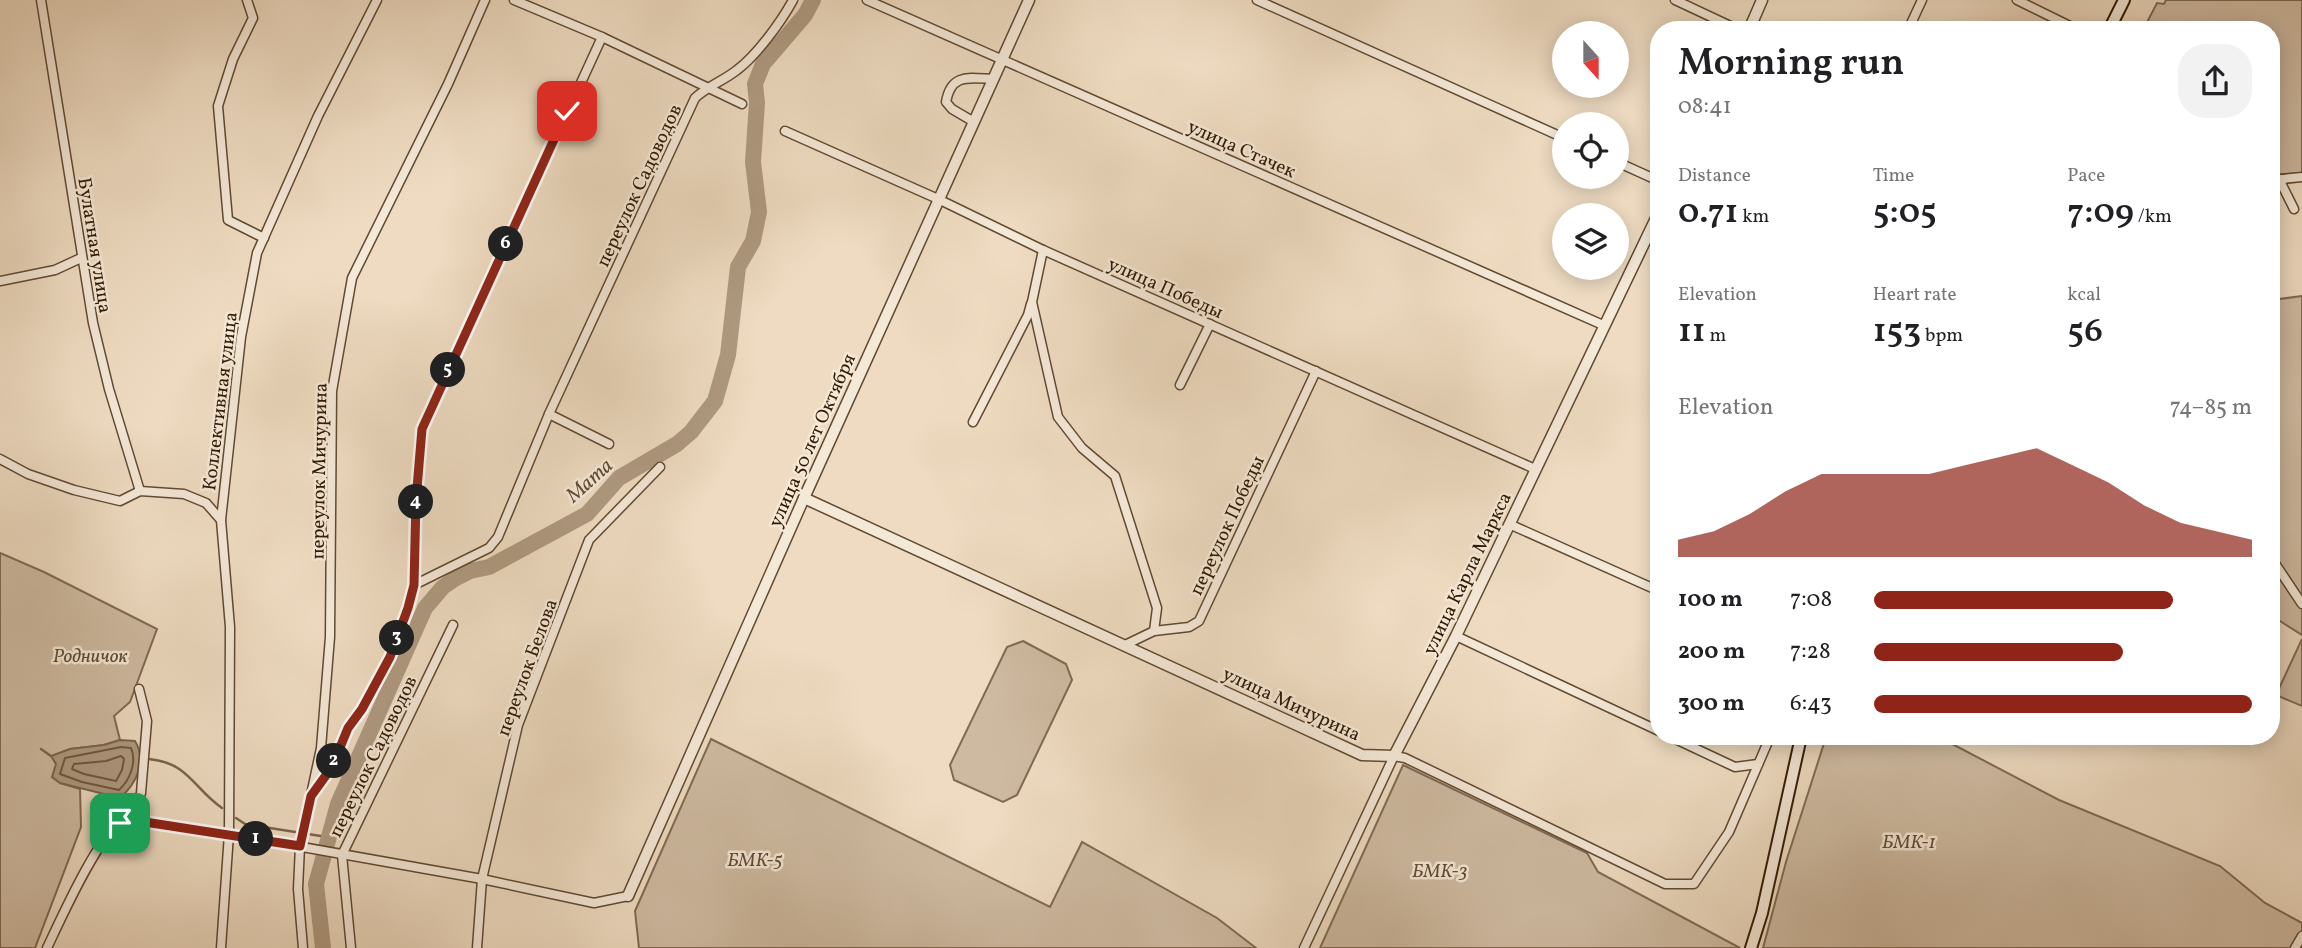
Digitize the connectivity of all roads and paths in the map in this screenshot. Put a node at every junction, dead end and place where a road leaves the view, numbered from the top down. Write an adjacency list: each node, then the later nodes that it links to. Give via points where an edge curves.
1 (41, 0): 38 (street, Булатная улица)
2 (247, 0): 36 (street, via 253,18 218,106 228,220)
3 (377, 0): 36 (street, Коллективная улица, via 318,116)
4 (485, 0): 70 (street, переулок Мичурина, via 352,278 332,391 330,637 321,748)
5 (514, 0): 20 (street)
6 (793, 0): 23 (street, переулок Садоводов, via 782,20 738,70)
7 (867, 0): 21 (street, улица Стачек)
8 (1028, 0): 21 (street, улица 50 лет Октября)
9 (1257, 0): 27 (street)
10 (1675, 0): 15 (street)
11 (1762, 0): 16 (street)
12 (1923, 0): 17 (street)
13 (2017, 0): 18 (street)
14 (2124, 0): 19 (main road)
15 (1720, 21)
16 (1753, 21)
17 (1912, 21)
18 (2060, 21)
19 (2114, 21)
20 (602, 37): 23 (street); 56 (street, via 422,429)
21 (1003, 59): 22 (street, улица 50 лет Октября); 42 (street, улица Стачек)
22 (993, 79): 25 (street, улица 50 лет Октября); 25 (street, via 956,81 948,90 946,102)
23 (706, 88): 24 (street); 45 (street, переулок Садоводов, via 695,99)
24 (742, 104)
25 (974, 122): 33 (street, улица 50 лет Октября)
26 (785, 131): 33 (street, улица Победы)
27 (1552, 133)
28 (1629, 167): 29 (street)
29 (1650, 177)
30 (2302, 177): 31 (street)
31 (2280, 179)
32 (2280, 187): 34 (street)
33 (938, 199): 37 (street, улица Победы); 52 (street, улица 50 лет Октября)
34 (2294, 209)
35 (1650, 230): 42 (street, улица Карла Маркса)
36 (264, 238): 53 (street, Коллективная улица, via 240,337)
37 (1043, 250): 40 (street); 41 (street, улица Победы)
38 (82, 258): 39 (street, via 55,270); 51 (street, Булатная улица, via 109,389)
39 (0, 281)
40 (1032, 302): 46 (street); 60 (street, via 1058,417 1082,448 1115,476 1157,608)
41 (1210, 324): 43 (street, улица Победы); 44 (street)
42 (1603, 325): 50 (street, улица Карла Маркса)
43 (1316, 371): 50 (street, улица Победы); 60 (street, переулок Победы, via 1199,621 1189,627)
44 (1180, 385)
45 (549, 414): 47 (street); 56 (street, переулок Садоводов, via 498,537 489,548)
46 (973, 422)
47 (609, 444)
48 (0, 459): 51 (street, via 39,478 120,501)
49 (660, 467): 75 (street, переулок Белова, via 589,540 518,725)
50 (1535, 469): 54 (street, улица Карла Маркса)
51 (140, 491): 53 (street, via 184,494 206,503)
52 (804, 498): 62 (street, улица Мичурина); 76 (street, улица 50 лет Октября)
53 (221, 520): 72 (street, Коллективная улица, via 230,627)
54 (1509, 524): 57 (street); 61 (street, улица Карла Маркса)
55 (2280, 571): 58 (street)
56 (414, 585): 70 (street, via 390,657 348,728 332,767)
57 (1650, 587)
58 (2302, 604)
59 (453, 625): 74 (street, переулок Садоводов)
60 (1154, 631): 62 (street, переулок Победы)
61 (1456, 636): 64 (street); 68 (street, улица Карла Маркса)
62 (1125, 645): 68 (street, улица Мичурина, via 1362,755)
63 (139, 689): 71 (street, via 147,721 141,793)
64 (1650, 727)
65 (1688, 745): 69 (street, via 1735,767)
66 (1766, 745): 69 (street, улица Мичурина)
67 (1799, 745): 84 (main road)
68 (1394, 756): 69 (street, улица Мичурина, via 1665,884 1694,884 1728,832); 83 (street, улица Карла Маркса)
69 (1758, 764)
70 (311, 796): 73 (street, переулок Мичурина)
71 (132, 820): 72 (street); 78 (street, via 120,823 106,839)
72 (229, 834): 73 (street); 79 (street, Коллективная улица)
73 (301, 843): 74 (street); 80 (street, переулок Садоводов, via 298,889)
74 (342, 855): 75 (street); 81 (street, переулок Садоводов)
75 (482, 879): 76 (street, via 594,903); 82 (street, переулок Белова)
76 (628, 896)
77 (2302, 936): 85 (street)
78 (47, 948)
79 (221, 948)
80 (303, 948)
81 (351, 948)
82 (477, 948)
83 (1304, 948)
84 (1751, 948)
85 (2295, 948)

